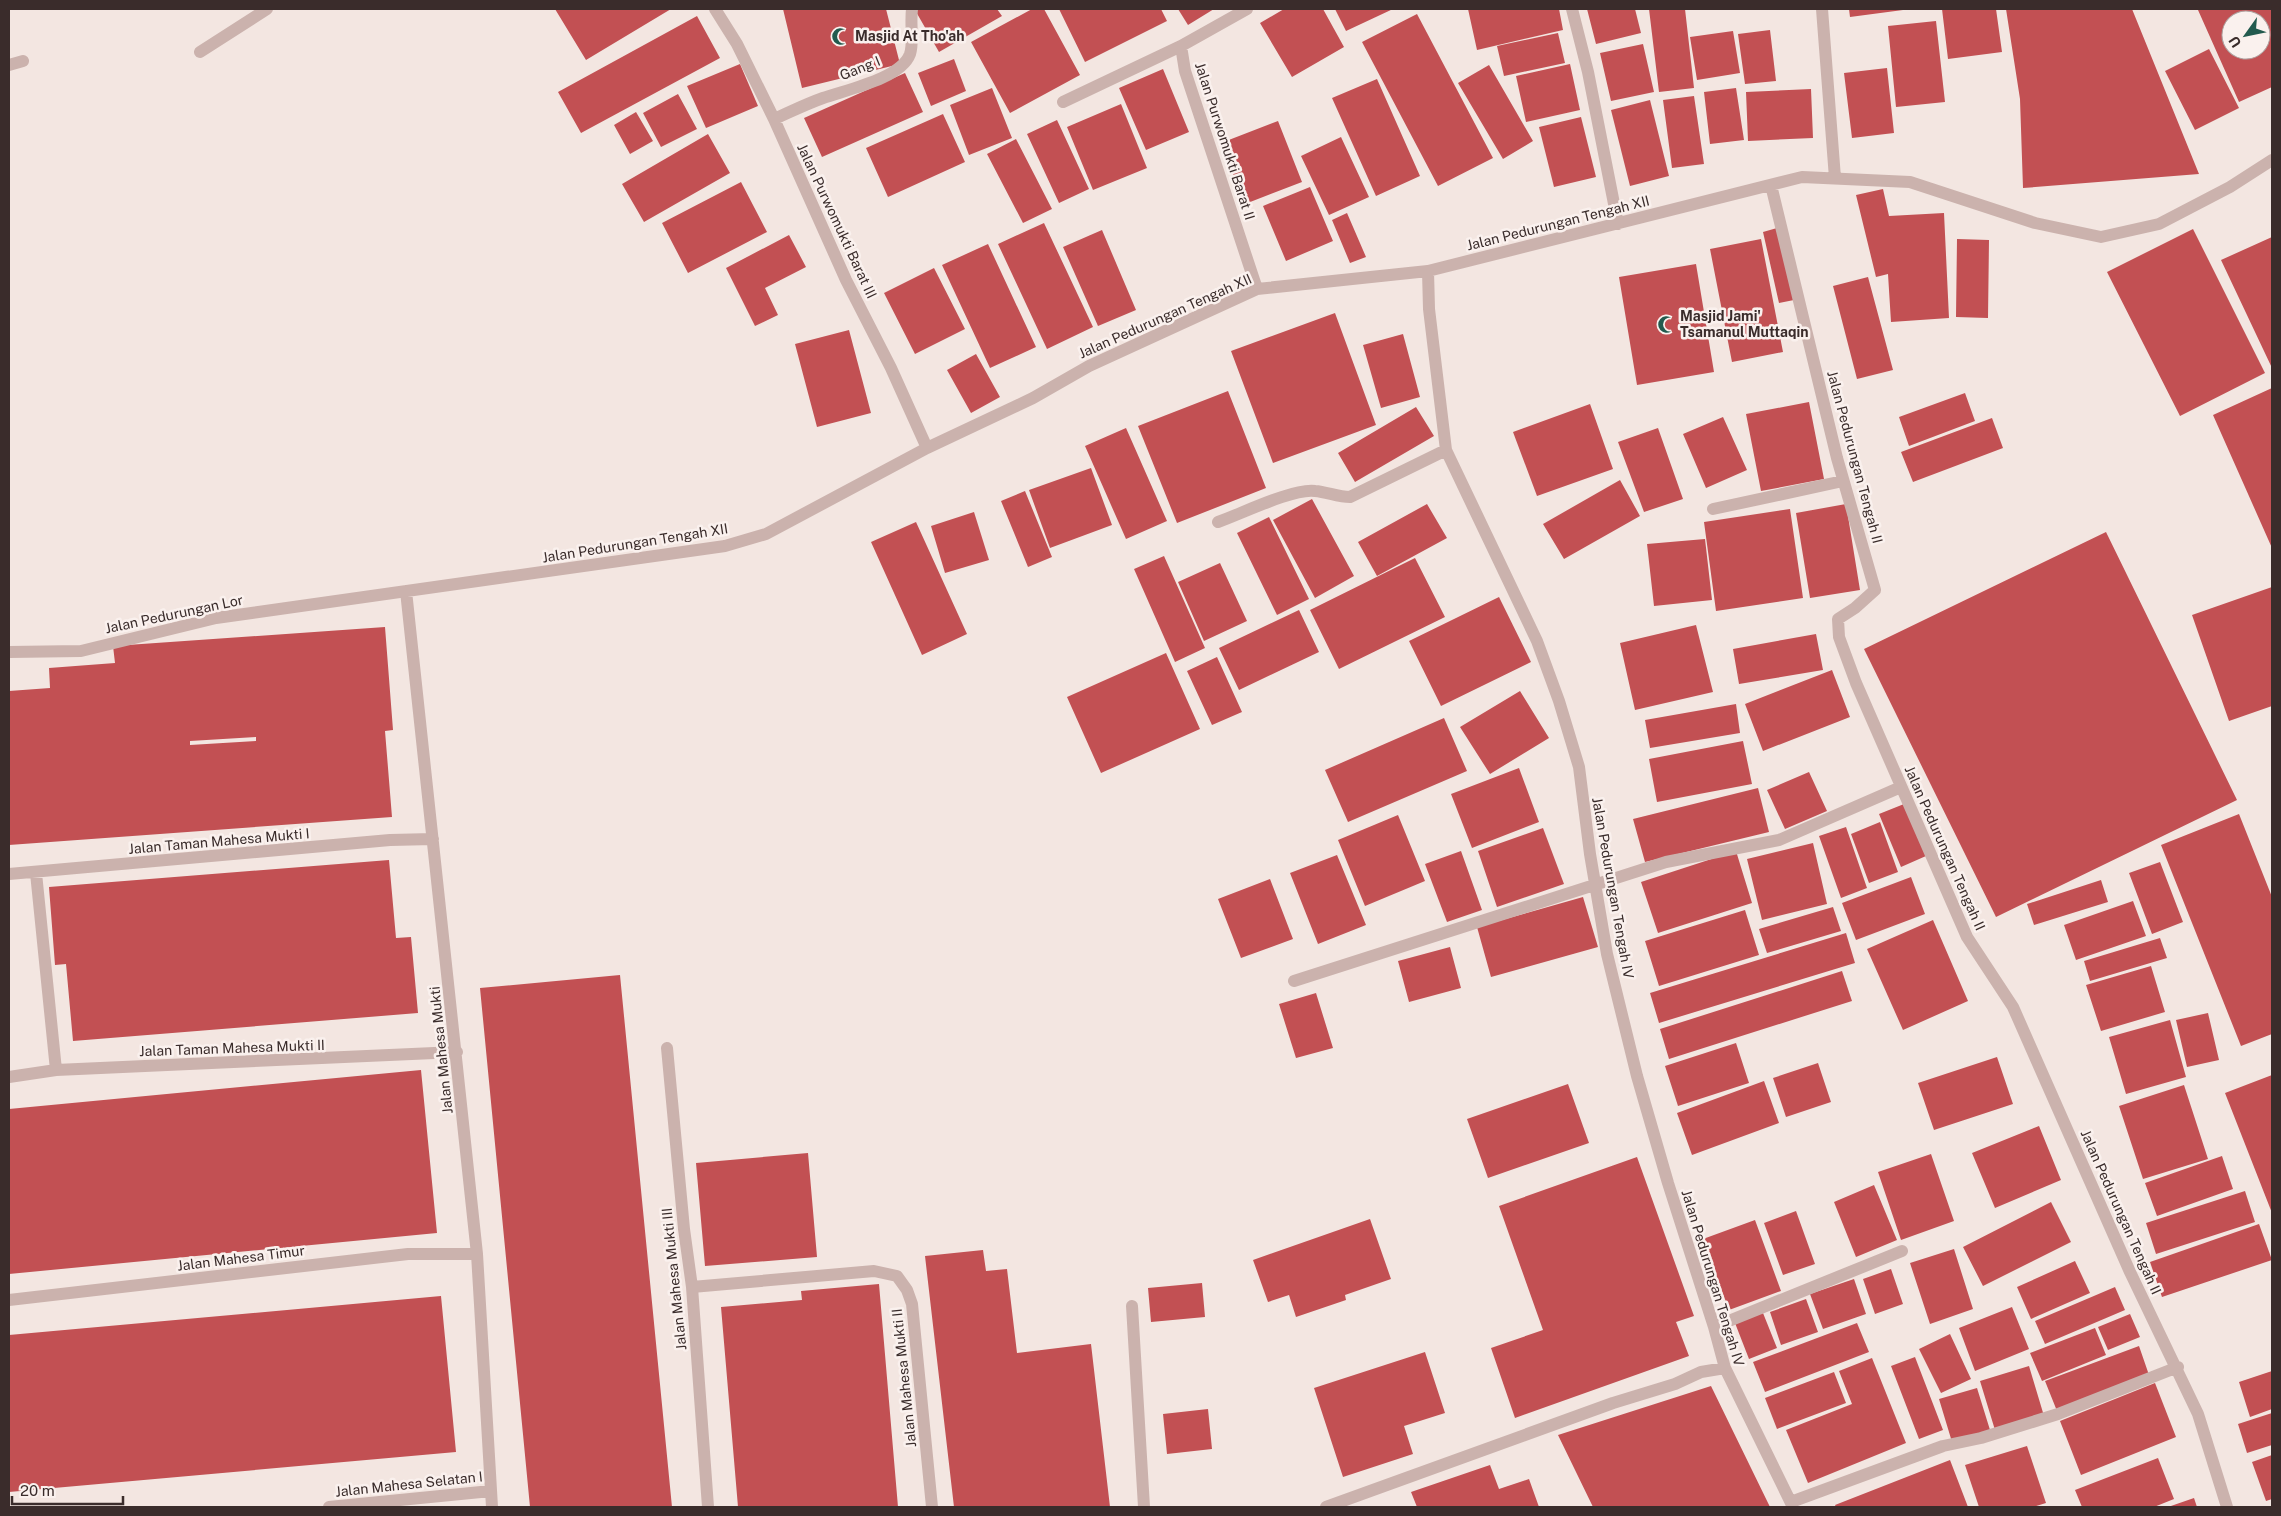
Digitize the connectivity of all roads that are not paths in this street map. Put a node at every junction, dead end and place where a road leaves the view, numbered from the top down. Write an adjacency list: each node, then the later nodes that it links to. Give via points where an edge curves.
1 (267, 9): 8 (street)
2 (715, 9): 12 (street, Jalan Purwomukti Barat III, via 737,44)
3 (912, 9): 12 (street, Gang I, via 910,56 897,69 869,84 823,98)
4 (1247, 9): 7 (street)
5 (1572, 9): 16 (street)
6 (1822, 9): 14 (street)
7 (1181, 46): 11 (street); 18 (street, Jalan Purwomukti Barat II, via 1185,71)
8 (200, 52)
9 (23, 61): 10 (street)
10 (9, 65)
11 (1063, 102)
12 (774, 119): 19 (street, Jalan Purwomukti Barat III, via 846,280)
13 (2272, 160): 14 (street, Jalan Pedurungan Tengah XII, via 2230,187 2159,224 2101,237 2035,223 1910,182)
14 (1835, 178): 15 (street, Jalan Pedurungan Tengah XII, via 1802,177)
15 (1771, 185): 16 (street, Jalan Pedurungan Tengah XII); 21 (street, Jalan Pedurungan Tengah II)
16 (1618, 224): 17 (street, Jalan Pedurungan Tengah XII)
17 (1428, 271): 18 (street, Jalan Pedurungan Tengah XII); 20 (street, Jalan Pedurungan Tengah IV, via 1429,309)
18 (1257, 289): 19 (street, Jalan Pedurungan Tengah XII, via 1089,366 1033,398)
19 (927, 448): 24 (street, Jalan Pedurungan Tengah XII, via 766,534 725,546)
20 (1446, 450): 23 (street, via 1350,497 1336,497 1316,490 1298,492); 30 (street, Jalan Pedurungan Tengah IV, via 1537,641 1559,701 1578,767)
21 (1843, 480): 22 (street); 26 (street, Jalan Pedurungan Tengah II, via 1875,590 1838,619 1839,637)
22 (1713, 509)
23 (1218, 522)
24 (406, 591): 25 (street, Jalan Pedurungan Lor, via 216,618 80,651); 27 (street, Jalan Mahesa Mukti)
25 (9, 652)
26 (1901, 787): 30 (street, via 1779,840 1666,862); 42 (street, Jalan Pedurungan Tengah II, via 1967,937 2013,1007 2130,1272)
27 (433, 839): 28 (street, Jalan Taman Mahesa Mukti I, via 390,840); 33 (street, Jalan Mahesa Mukti)
28 (36, 873): 29 (street, Jalan Taman Mahesa Mukti I); 34 (street)
29 (9, 874)
30 (1595, 886): 31 (street); 41 (street, Jalan Pedurungan Tengah IV, via 1607,954 1638,1076)
31 (1294, 981)
32 (667, 1048): 38 (street, Jalan Mahesa Mukti III)
33 (457, 1052): 34 (street, Jalan Taman Mahesa Mukti II); 37 (street, Jalan Mahesa Mukti)
34 (56, 1070): 35 (street, Jalan Taman Mahesa Mukti II)
35 (9, 1077)
36 (1902, 1251): 41 (street)
37 (477, 1254): 39 (street, Jalan Mahesa Timur, via 408,1254); 44 (street, Jalan Mahesa Mukti)
38 (692, 1287): 48 (street, Jalan Mahesa Mukti III); 49 (street, Jalan Mahesa Mukti II, via 874,1271 897,1276 908,1290 912,1304)
39 (9, 1300)
40 (1132, 1306): 50 (street)
41 (1714, 1327): 43 (street, Jalan Pedurungan Tengah IV)
42 (2178, 1367): 45 (street, via 2058,1414 1943,1446); 52 (street, Jalan Pedurungan Tengah II, via 2198,1414)
43 (1725, 1368): 45 (street, Jalan Pedurungan Tengah IV); 51 (street, via 1701,1372)
44 (491, 1491): 46 (street, Jalan Mahesa Selatan I); 47 (street, Jalan Mahesa Mukti)
45 (1792, 1505)
46 (329, 1507)
47 (492, 1507)
48 (708, 1507)
49 (932, 1507)
50 (1144, 1507)
51 (1326, 1507)
52 (2227, 1507)

